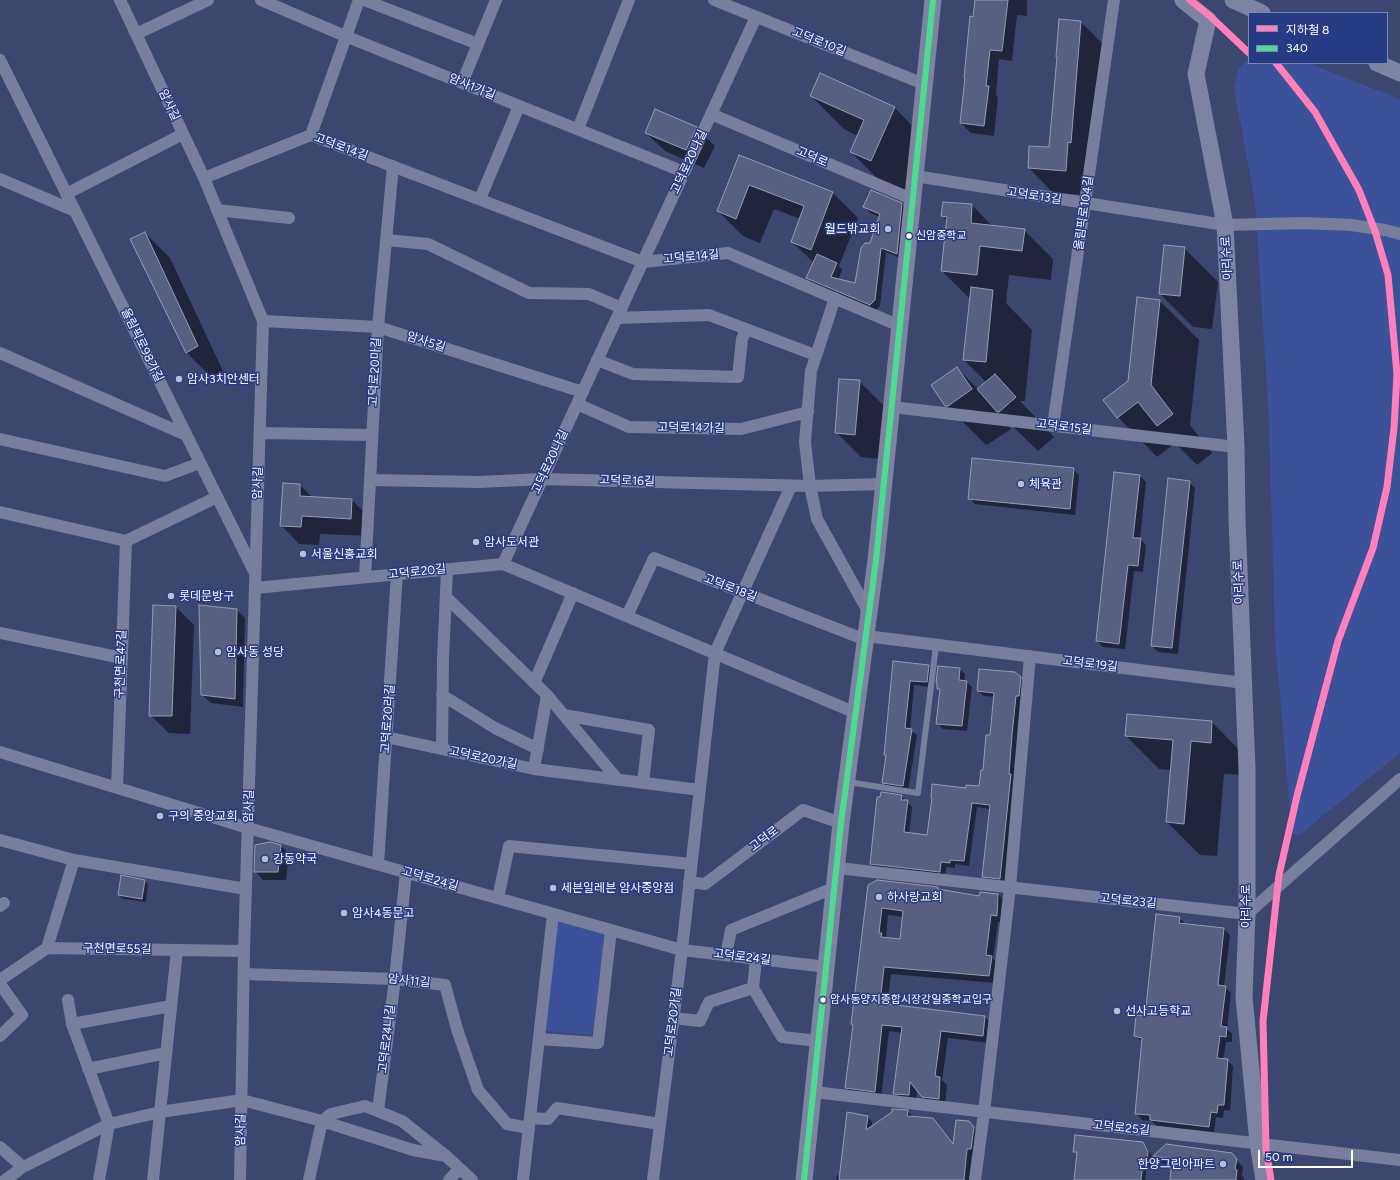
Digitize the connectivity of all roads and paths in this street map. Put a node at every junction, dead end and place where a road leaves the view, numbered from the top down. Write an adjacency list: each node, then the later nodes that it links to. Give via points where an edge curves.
1 (120, 0): 15 (street, 암사길)
2 (208, 0): 15 (street)
3 (261, 0): 16 (street, 암사1가길)
4 (360, 0): 16 (street)
5 (364, 0): 17 (street)
6 (496, 0): 17 (street)
7 (630, 0): 25 (street)
8 (714, 0): 14 (street, 고덕로10길)
9 (932, 0): 22 (main road)
10 (1114, 0): 36 (street, 올림픽로104길)
11 (1183, 0): 40 (main road, 아리수로, via 1208,20 1196,74)
12 (1233, 0): 13 (main road)
13 (1260, 12)
14 (756, 17): 22 (street, 고덕로10길); 24 (street, 고덕로20나길)
15 (136, 34): 26 (street, 암사길)
16 (346, 36): 21 (street, 암사1가길); 27 (street)
17 (478, 44): 21 (street)
18 (0, 60): 33 (street, 올림픽로98가길)
19 (1379, 64): 20 (main road)
20 (1400, 73)
21 (462, 83): 23 (street, 암사1가길)
22 (924, 84): 30 (main road)
23 (519, 106): 25 (street, 암사1가길); 34 (street)
24 (711, 114): 29 (street, 고덕로20나길); 35 (street, 고덕로)
25 (578, 129): 29 (street, 암사1가길)
26 (183, 134): 31 (street, 암사길); 33 (street)
27 (311, 135): 28 (street, 고덕로14길); 31 (street, 고덕로14길)
28 (393, 166): 34 (street, 고덕로14길); 42 (street, 고덕로20마길)
29 (684, 172): 43 (street, 고덕로20나길)
30 (915, 176): 35 (main road); 36 (street, 고덕로13길)
31 (204, 178): 37 (street, 암사길)
32 (0, 179): 38 (street)
33 (66, 194): 38 (street, 올림픽로98가길)
34 (480, 199): 43 (street, 고덕로14길)
35 (912, 199): 48 (main road)
36 (1085, 204): 40 (street, 고덕로13길); 57 (street, 올림픽로104길)
37 (217, 210): 39 (street); 46 (street, 암사길)
38 (75, 211): 59 (street, 올림픽로98가길)
39 (289, 218)
40 (1225, 225): 41 (street, 고덕로13길, via 1351,225); 62 (main road, 아리수로)
41 (1400, 234)
42 (386, 240): 45 (street, via 428,244 530,293 589,294); 47 (street, 고덕로20마길)
43 (643, 262): 44 (street, 고덕로14길, via 728,254); 45 (street, 고덕로20나길)
44 (835, 298): 48 (street, 고덕로14길); 51 (street)
45 (619, 313): 49 (street, via 709,315); 52 (street, 고덕로20나길)
46 (263, 321): 47 (street, 암사5길); 58 (street, 암사길)
47 (378, 326): 53 (street, 암사5길); 60 (street, 고덕로20마길)
48 (900, 326): 55 (main road)
49 (746, 329): 51 (street); 52 (street, via 742,339 738,377 633,374)
50 (0, 353): 59 (street)
51 (815, 355): 56 (street, via 811,371)
52 (598, 360): 53 (street, 고덕로20나길)
53 (583, 392): 54 (street, 고덕로20나길)
54 (577, 404): 56 (street, 고덕로14가길, via 629,426 741,429); 64 (street, 고덕로20나길)
55 (892, 407): 57 (street, 고덕로15길); 66 (main road)
56 (808, 412): 68 (street, via 805,442)
57 (1053, 426): 62 (street, 고덕로15길)
58 (260, 433): 60 (street); 75 (street, 암사길)
59 (186, 435): 63 (street, 올림픽로98가길)
60 (372, 435): 65 (street, 고덕로20마길)
61 (0, 439): 63 (street, via 165,476)
62 (1236, 447): 90 (main road, 아리수로)
63 (200, 463): 69 (street, 올림픽로98가길)
64 (542, 479): 65 (street, 고덕로16길, via 480,482); 67 (street, 고덕로16길); 72 (street, 고덕로20나길)
65 (370, 480): 76 (street, 고덕로20마길)
66 (884, 484): 68 (street, 고덕로16길); 81 (main road)
67 (791, 486): 68 (street, 고덕로16길); 79 (street)
68 (810, 486): 81 (street, via 817,519)
69 (217, 497): 71 (street); 75 (street, 올림픽로98가길)
70 (0, 512): 71 (street)
71 (126, 541): 88 (street, 구천면로47길)
72 (503, 564): 73 (street, 고덕로20길); 78 (street, 고덕로20길)
73 (447, 569): 74 (street, 고덕로20길); 80 (street)
74 (397, 574): 76 (street, 고덕로20길); 95 (street, 고덕로20라길)
75 (256, 575): 77 (street, 암사길)
76 (365, 577): 77 (street, 고덕로20길)
77 (255, 588): 107 (street, 암사길)
78 (573, 593): 82 (street, 고덕로20길); 89 (street)
79 (742, 593): 82 (street, 고덕로18길, via 654,558); 84 (street, 고덕로18길); 86 (street)
80 (446, 597): 89 (street); 91 (street)
81 (869, 613): 84 (main road)
82 (627, 616): 86 (street, 고덕로20길)
83 (0, 633): 88 (street)
84 (866, 638): 85 (street, 고덕로19길); 93 (main road)
85 (936, 645): 87 (street, 고덕로19길); 102 (lane, via 918,792)
86 (715, 654): 93 (street, 고덕로20길); 105 (street, 고덕로20가길)
87 (1030, 656): 90 (street, 고덕로19길); 116 (street)
88 (122, 658): 104 (street, 구천면로47길)
89 (534, 683): 92 (street)
90 (1244, 683): 120 (main road, 아리수로)
91 (442, 695): 96 (street); 97 (street, via 494,728)
92 (547, 695): 94 (street); 97 (street)
93 (856, 713): 102 (main road)
94 (564, 715): 101 (street); 103 (street, via 649,730)
95 (386, 737): 96 (street, 고덕로20가길); 110 (street, 고덕로20라길)
96 (442, 749): 99 (street, 고덕로20가길)
97 (538, 749): 99 (street)
98 (0, 752): 104 (street)
99 (534, 769): 101 (street, 고덕로20가길)
100 (1400, 779): 120 (street)
101 (618, 780): 103 (street, 고덕로20가길)
102 (847, 782): 106 (main road)
103 (643, 783): 105 (street, 고덕로20가길)
104 (117, 788): 107 (street)
105 (700, 790): 111 (street, 고덕로20가길)
106 (841, 823): 112 (main road); 114 (street, 고덕로, via 802,810 705,884)
107 (248, 828): 110 (street, 고덕로24길); 117 (street, 암사길)
108 (0, 840): 109 (street)
109 (74, 860): 117 (street); 122 (street)
110 (378, 864): 113 (street, 고덕로24길)
111 (691, 864): 114 (street, 고덕로20가길); 118 (street, via 509,846)
112 (838, 868): 115 (main road); 116 (street, 고덕로23길)
113 (406, 872): 118 (street, 고덕로24길); 130 (street, 고덕로24나길)
114 (689, 882): 124 (street, 고덕로20가길)
115 (836, 887): 126 (street, via 731,930); 128 (main road)
116 (1010, 887): 120 (street, 고덕로23길); 147 (street)
117 (246, 889): 125 (street, 암사길)
118 (498, 898): 119 (street, 고덕로24길)
119 (553, 914): 121 (street, 고덕로24길); 139 (street)
120 (1247, 914): 152 (main road, 아리수로, via 1244,997)
121 (611, 930): 124 (street, 고덕로24길); 139 (street, via 598,1043)
122 (47, 948): 123 (street, 구천면로55길); 131 (street)
123 (176, 950): 125 (street, 구천면로55길); 135 (street)
124 (682, 950): 126 (street, 고덕로24길); 136 (street, 고덕로20가길)
125 (244, 951): 129 (street, 암사길)
126 (726, 955): 127 (street, 고덕로24길)
127 (756, 959): 128 (street, 고덕로24길); 133 (street)
128 (827, 967): 140 (main road)
129 (244, 974): 130 (street, 암사11길); 144 (street, 암사길)
130 (395, 979): 145 (street, 고덕로24나길); 149 (street, 암사11길, via 445,985 478,1090 507,1124)
131 (0, 980)
132 (0, 984): 138 (street, via 22,1015)
133 (753, 988): 136 (street, via 709,1002 700,1021); 140 (street, via 782,1037)
134 (68, 1000): 137 (street)
135 (171, 1006): 137 (street); 141 (street)
136 (673, 1018): 151 (street, 고덕로20가길)
137 (72, 1024): 142 (street)
138 (0, 1036)
139 (539, 1039): 149 (street)
140 (819, 1041): 143 (main road)
141 (166, 1053): 142 (street); 146 (street)
142 (88, 1069): 150 (street)
143 (814, 1092): 147 (street, 고덕로25길); 167 (main road)
144 (242, 1100): 146 (street); 148 (street); 161 (street, 암사길)
145 (378, 1111): 148 (street, via 365,1106 331,1114); 154 (street, via 402,1121)
146 (160, 1112): 150 (street); 160 (street)
147 (984, 1112): 152 (street, 고덕로25길); 168 (street)
148 (322, 1121): 154 (street, via 413,1150); 162 (street)
149 (530, 1123): 151 (street, via 548,1119 557,1108); 165 (street)
150 (108, 1124): 156 (street); 159 (street)
151 (660, 1124): 166 (street, 고덕로20가길)
152 (1258, 1143): 155 (street, 고덕로25길); 169 (main road, 아리수로)
153 (0, 1146): 156 (street)
154 (446, 1156): 157 (street)
155 (1400, 1160)
156 (23, 1167): 158 (street)
157 (459, 1168): 163 (street); 164 (street)
158 (5, 1180)
159 (99, 1180)
160 (153, 1180)
161 (240, 1180)
162 (309, 1180)
163 (449, 1180)
164 (472, 1180)
165 (523, 1180)
166 (653, 1180)
167 (804, 1180)
168 (975, 1180)
169 (1264, 1180)

